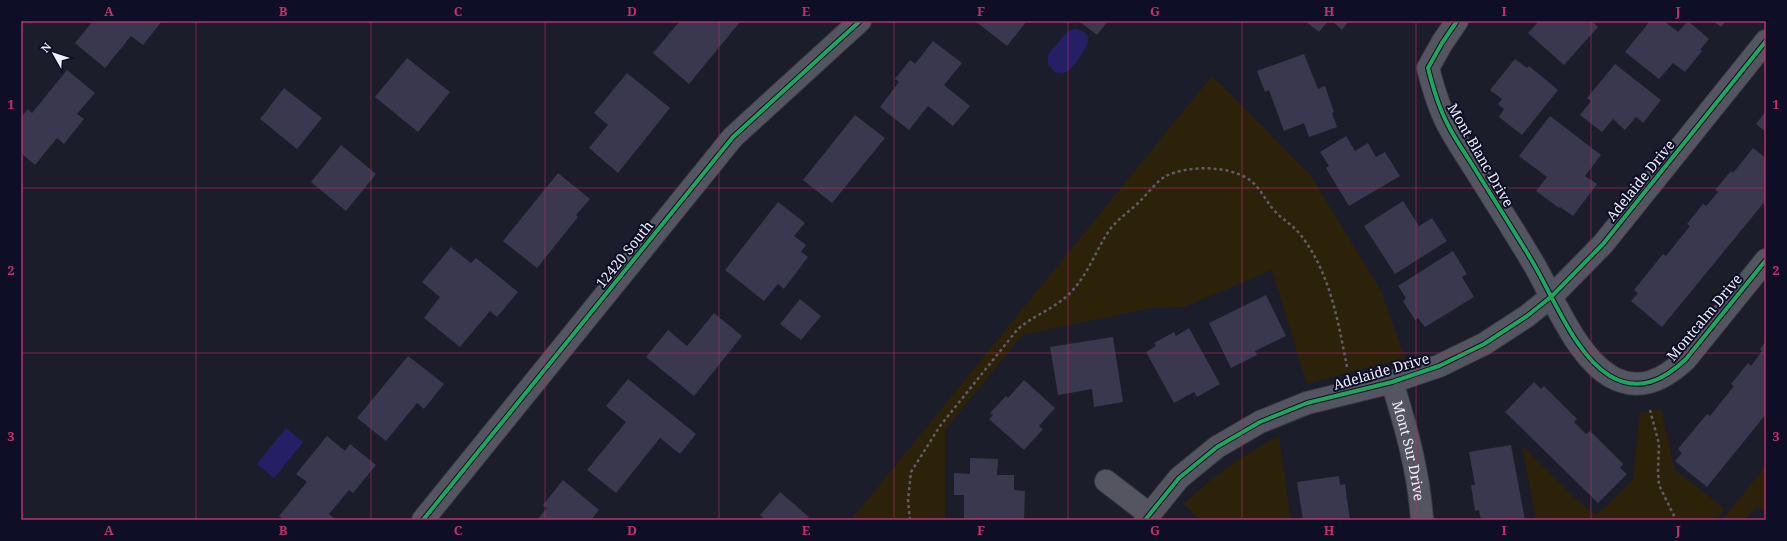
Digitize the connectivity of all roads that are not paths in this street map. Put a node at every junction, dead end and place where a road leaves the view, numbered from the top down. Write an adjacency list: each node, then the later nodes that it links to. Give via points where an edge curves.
1 (860, 21): 9 (street, 12420 South, via 733,137)
2 (1457, 21): 5 (street, Mont Blanc Drive, via 1428,68 1434,94 1448,125)
3 (1766, 41): 5 (street, Adelaide Drive, via 1602,244)
4 (1766, 260): 5 (street, Montcalm Drive, via 1686,359 1674,371 1660,379 1645,383 1628,382 1611,376 1598,367 1567,324)
5 (1552, 296): 6 (street, Adelaide Drive, via 1484,344 1439,366)
6 (1392, 382): 8 (street, Adelaide Drive, via 1307,403 1260,422 1217,447 1179,478); 10 (street, Mont Sur Drive, via 1402,412 1419,486)
7 (1106, 481): 8 (street, Adelaide Drive)
8 (1147, 517)
9 (423, 520)
10 (1422, 520)

